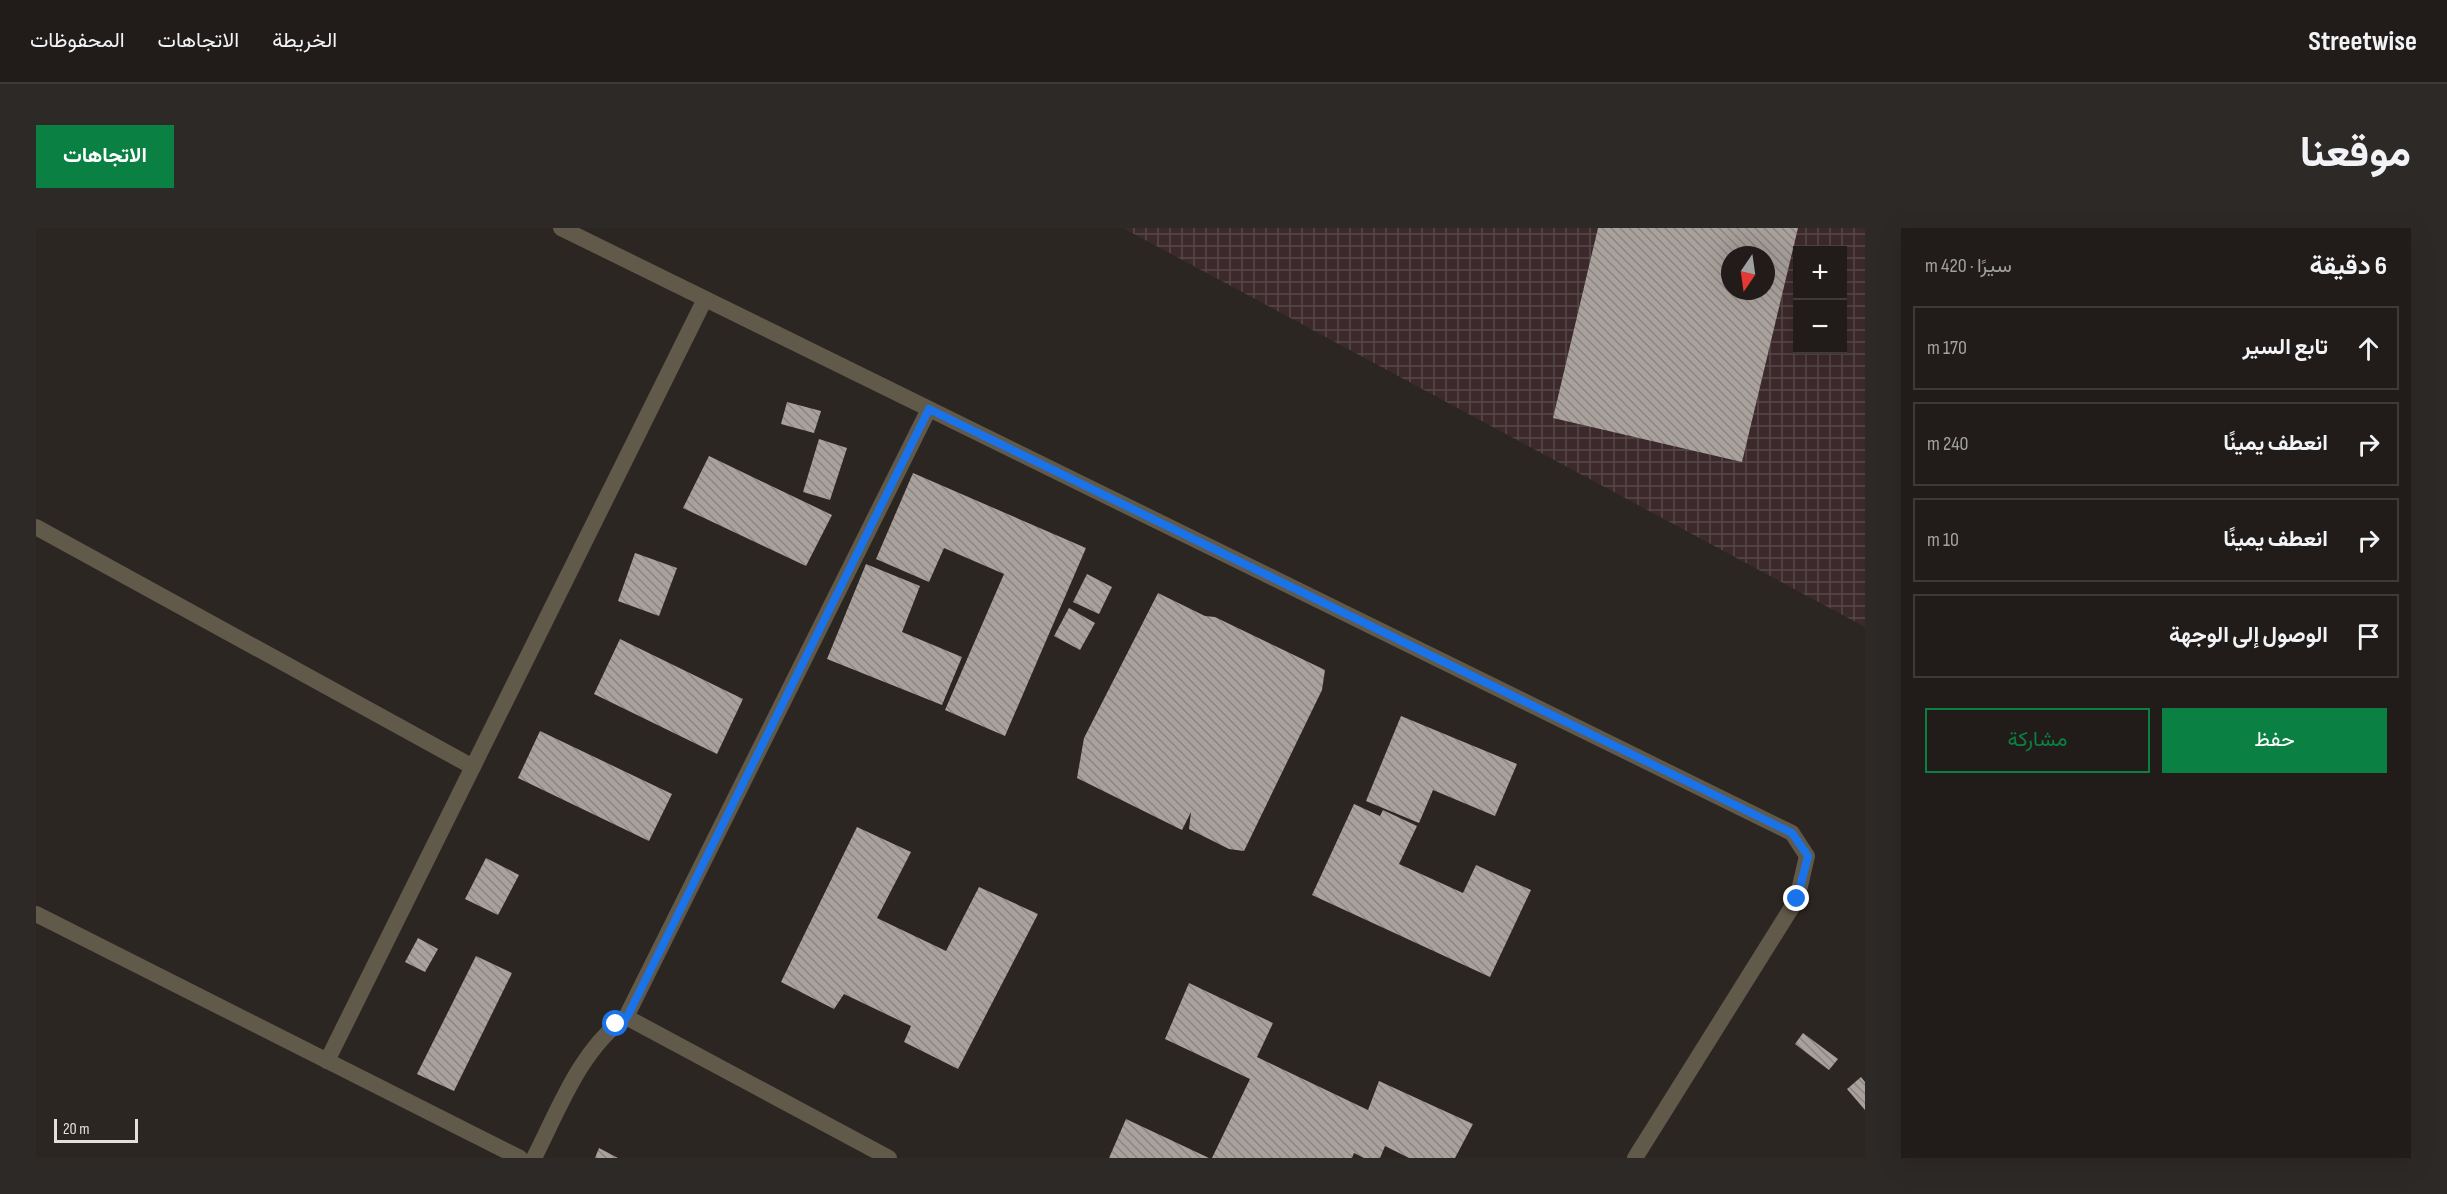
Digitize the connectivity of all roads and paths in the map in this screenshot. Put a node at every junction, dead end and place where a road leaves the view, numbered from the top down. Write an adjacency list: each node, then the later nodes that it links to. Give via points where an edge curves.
1 (561, 228): 2 (lane)
2 (705, 299): 3 (lane); 5 (lane)
3 (929, 409): 7 (lane); 12 (lane, via 1792,833 1808,856 1797,899)
4 (36, 527): 5 (lane)
5 (473, 767): 8 (lane)
6 (36, 914): 8 (lane)
7 (627, 1017): 10 (lane, via 601,1037 586,1059); 11 (lane)
8 (327, 1061): 9 (lane)
9 (520, 1158)
10 (534, 1158)
11 (889, 1158)
12 (1635, 1158)

